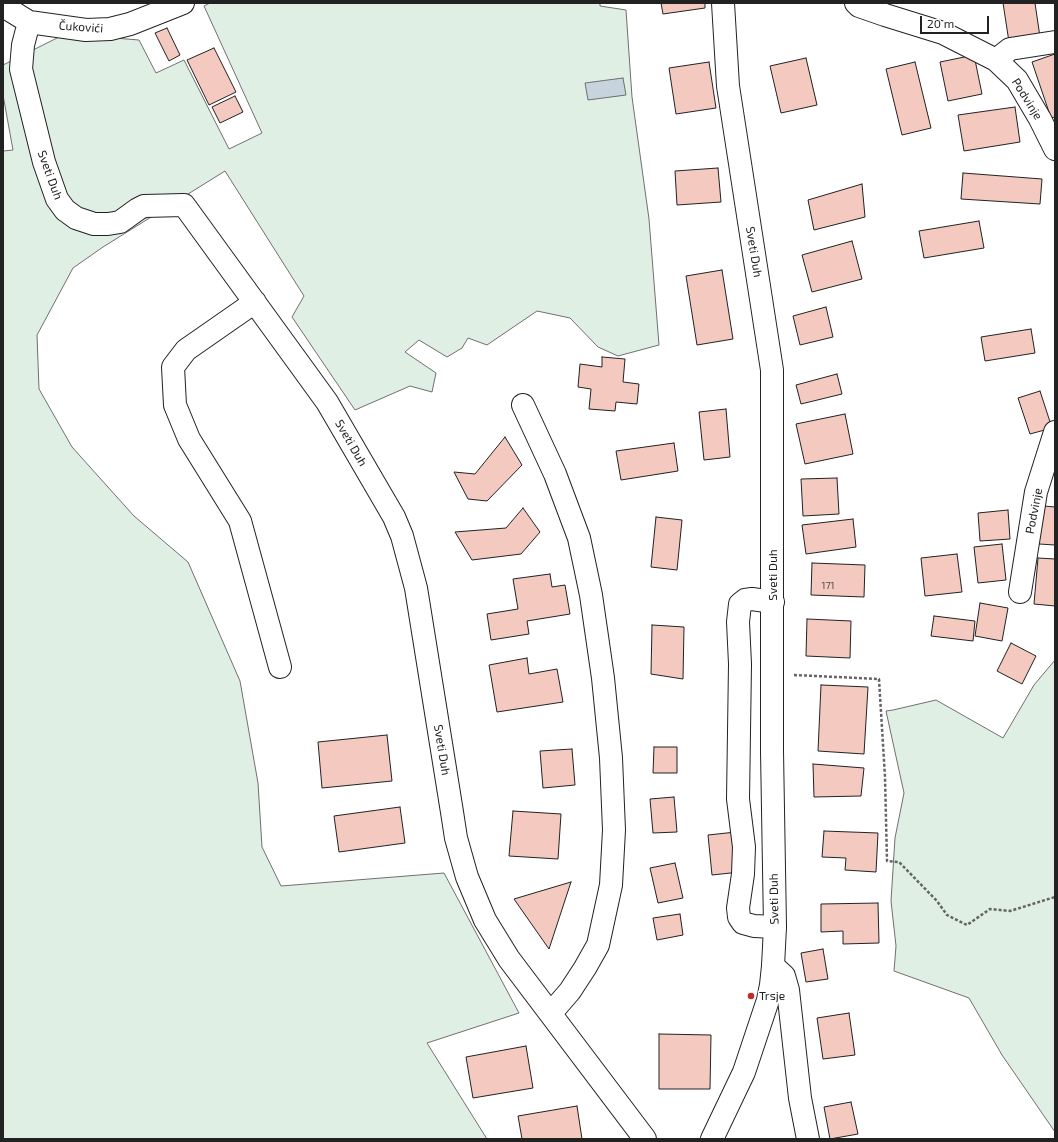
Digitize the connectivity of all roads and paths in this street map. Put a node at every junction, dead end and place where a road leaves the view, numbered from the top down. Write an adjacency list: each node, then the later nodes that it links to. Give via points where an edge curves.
1 (182, 3): 5 (street, Čukovići, via 130,24 110,29 86,30)
2 (723, 3): 13 (street, Sveti Duh, via 728,86 772,370)
3 (856, 3): 7 (street, Podvinje, via 885,15 943,32)
4 (3, 6): 5 (street, Čukovići)
5 (29, 22): 9 (street, Sveti Duh, via 23,45 21,69 44,162 57,199 65,210 76,218 94,224 108,224 120,222 144,206 184,206)
6 (1055, 42): 7 (street, via 1010,49)
7 (996, 60): 8 (street, Podvinje, via 1017,80)
8 (1055, 149)
9 (255, 302): 14 (street, via 186,350 173,367 176,405 190,439 240,521); 19 (street, Sveti Duh, via 327,402 394,517 402,536 416,588 456,838 467,877 485,920 509,959)
10 (523, 405): 19 (street, via 555,474 580,545 591,595 611,758 614,830 611,885 598,945 586,968)
11 (1055, 432): 12 (street, Podvinje, via 1036,492)
12 (1020, 592)
13 (773, 602): 17 (street, Sveti Duh); 17 (street, via 752,599 740,604 738,800 744,847 738,908 743,923)
14 (280, 667)
15 (797, 676): 16 (path, via 879,679 887,861 899,862 947,915 967,925 990,909 1010,911)
16 (1055, 897)
17 (775, 927): 18 (street, Sveti Duh)
18 (773, 966): 21 (street, Sveti Duh, via 768,1000 744,1072); 22 (street, via 784,976 788,990 800,1098)
19 (551, 1013): 20 (street, Sveti Duh)
20 (645, 1139)
21 (712, 1139)
22 (808, 1139)

